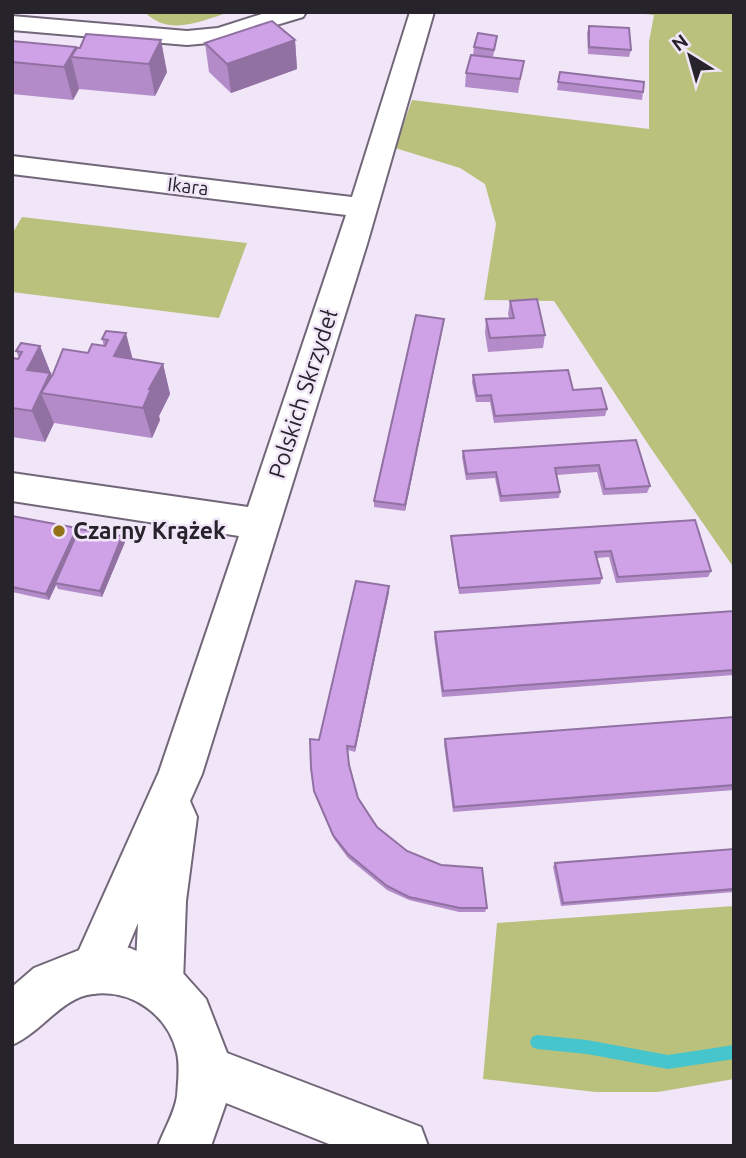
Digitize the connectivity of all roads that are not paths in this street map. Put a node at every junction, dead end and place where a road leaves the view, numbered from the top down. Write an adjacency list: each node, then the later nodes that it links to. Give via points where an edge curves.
1 (121, 12): 5 (street)
2 (294, 12): 5 (street, via 207,37)
3 (422, 12): 7 (street, Polskich Skrzydeł)
4 (12, 23): 5 (street)
5 (139, 36)
6 (12, 165): 7 (street, Ikara)
7 (363, 208): 9 (street, Polskich Skrzydeł)
8 (12, 487): 9 (street)
9 (261, 524): 10 (street, Polskich Skrzydeł)
10 (180, 774): 11 (street, Polskich Skrzydeł); 12 (street, Polskich Skrzydeł, via 163,901)
11 (94, 970): 12 (street, via 128,970); 13 (street, via 45,989)
12 (159, 982): 14 (street, via 182,1004 198,1034)
13 (12, 1020)
14 (204, 1069): 15 (street, via 201,1102); 16 (street)
15 (184, 1146)
16 (402, 1146)

